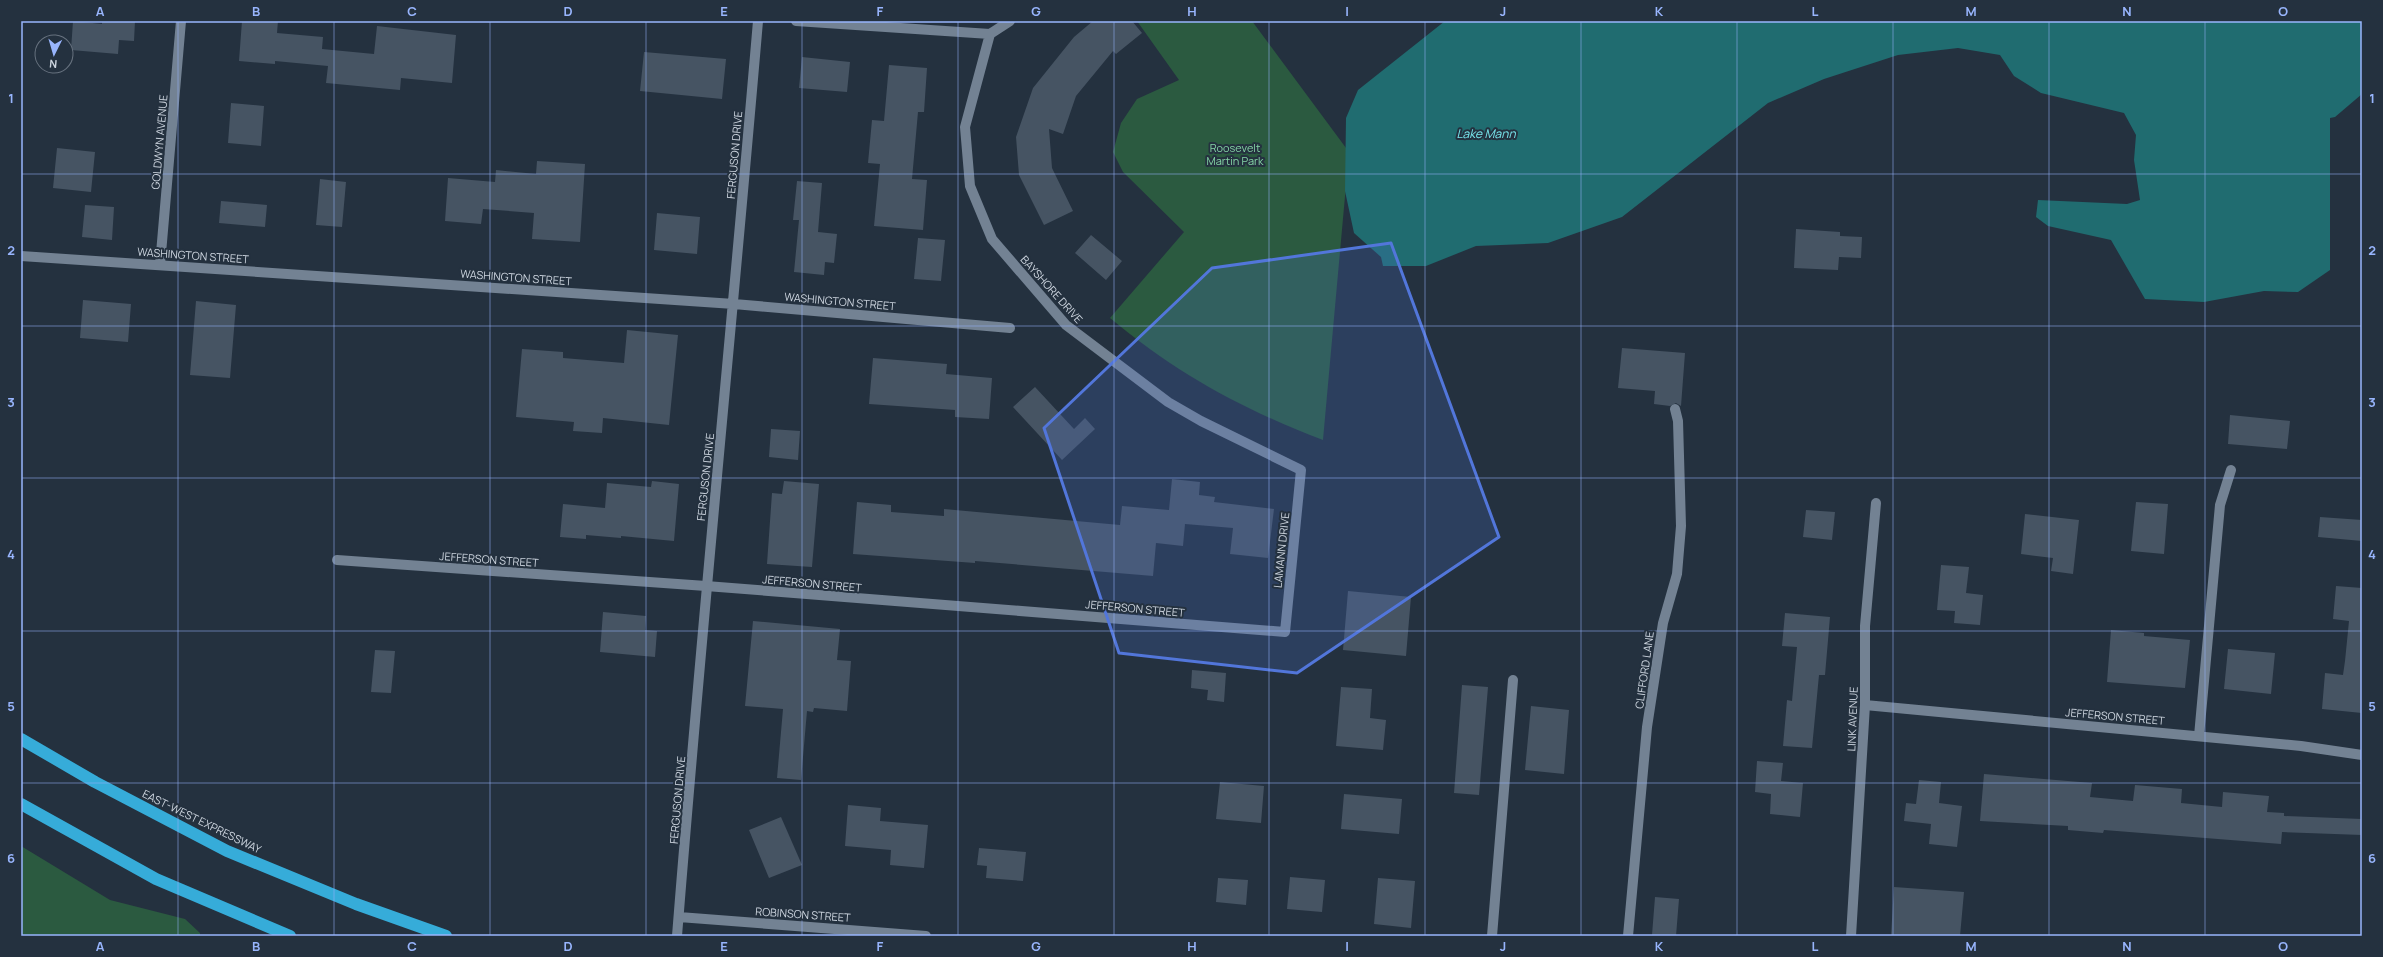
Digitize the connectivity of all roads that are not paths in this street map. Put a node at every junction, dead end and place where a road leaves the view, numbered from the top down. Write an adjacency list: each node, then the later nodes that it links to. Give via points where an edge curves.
1 (181, 21): 7 (street, GOLDWYN AVENUE)
2 (758, 21): 8 (street, FERGUSON DRIVE)
3 (796, 21): 5 (street)
4 (1010, 21): 5 (street)
5 (990, 34): 11 (street, BAYSHORE DRIVE, via 964,127 970,186 992,239 1066,325 1168,402 1201,422)
6 (21, 256): 7 (street, WASHINGTON STREET)
7 (160, 265): 8 (street, WASHINGTON STREET)
8 (734, 304): 9 (street, WASHINGTON STREET); 15 (street, FERGUSON DRIVE)
9 (1010, 328)
10 (1675, 409): 29 (street, CLIFFORD LANE, via 1678,421 1681,526 1677,574 1663,623 1647,727)
11 (1301, 470): 16 (street, LAMANN DRIVE)
12 (2231, 470): 19 (street, via 2220,505)
13 (1876, 503): 18 (street, LINK AVENUE, via 1866,626)
14 (337, 560): 15 (street, JEFFERSON STREET)
15 (706, 586): 16 (street, JEFFERSON STREET); 23 (street, FERGUSON DRIVE)
16 (1285, 632)
17 (1513, 680): 28 (street)
18 (1866, 705): 19 (street, JEFFERSON STREET); 30 (street, LINK AVENUE)
19 (2199, 736): 21 (street, JEFFERSON STREET)
20 (21, 739): 25 (highway, EAST-WEST EXPRESSWAY, via 95,782 227,851 356,904)
21 (2362, 755)
22 (21, 804): 24 (highway, via 156,879)
23 (679, 917): 26 (street, FERGUSON DRIVE); 27 (street, ROBINSON STREET)
24 (290, 936)
25 (446, 936)
26 (678, 936)
27 (926, 936)
28 (1492, 936)
29 (1628, 936)
30 (1851, 936)

